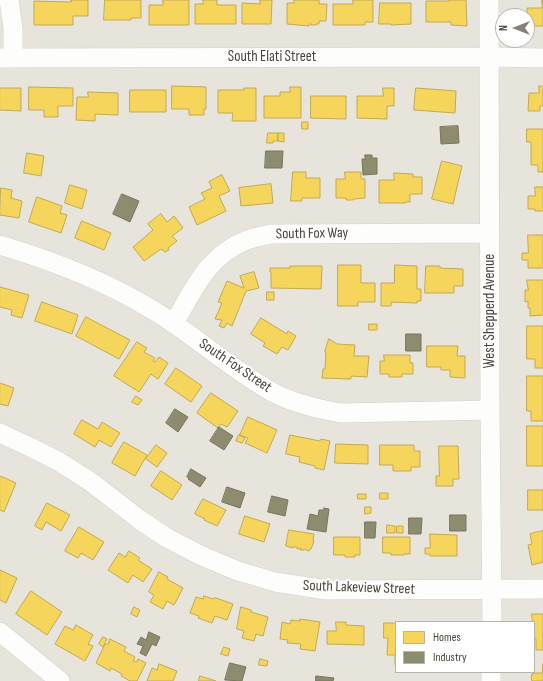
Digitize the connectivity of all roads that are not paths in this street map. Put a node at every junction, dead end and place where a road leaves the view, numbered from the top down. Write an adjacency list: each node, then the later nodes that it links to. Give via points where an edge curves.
1 (9, 0): 4 (street, via 14,28)
2 (490, 0): 3 (street, West Shepperd Avenue)
3 (490, 57): 4 (street, South Elati Street); 5 (street, South Elati Street); 6 (street, West Shepperd Avenue)
4 (7, 58)
5 (543, 58)
6 (490, 233): 8 (street, South Fox Way, via 271,234 247,240 217,259 204,272); 9 (street, West Shepperd Avenue)
7 (0, 245): 8 (street, South Fox Street, via 74,270 114,288)
8 (174, 323): 9 (street, South Fox Street, via 274,393 321,410 341,413)
9 (490, 410): 11 (street, West Shepperd Avenue)
10 (0, 433): 11 (street, South Lakeview Street, via 58,461 167,538 238,571 275,582 327,590)
11 (493, 589): 12 (street, South Lakeview Street); 13 (street, West Shepperd Avenue)
12 (543, 589)
13 (492, 621)
14 (0, 632): 15 (street)
15 (60, 681)

